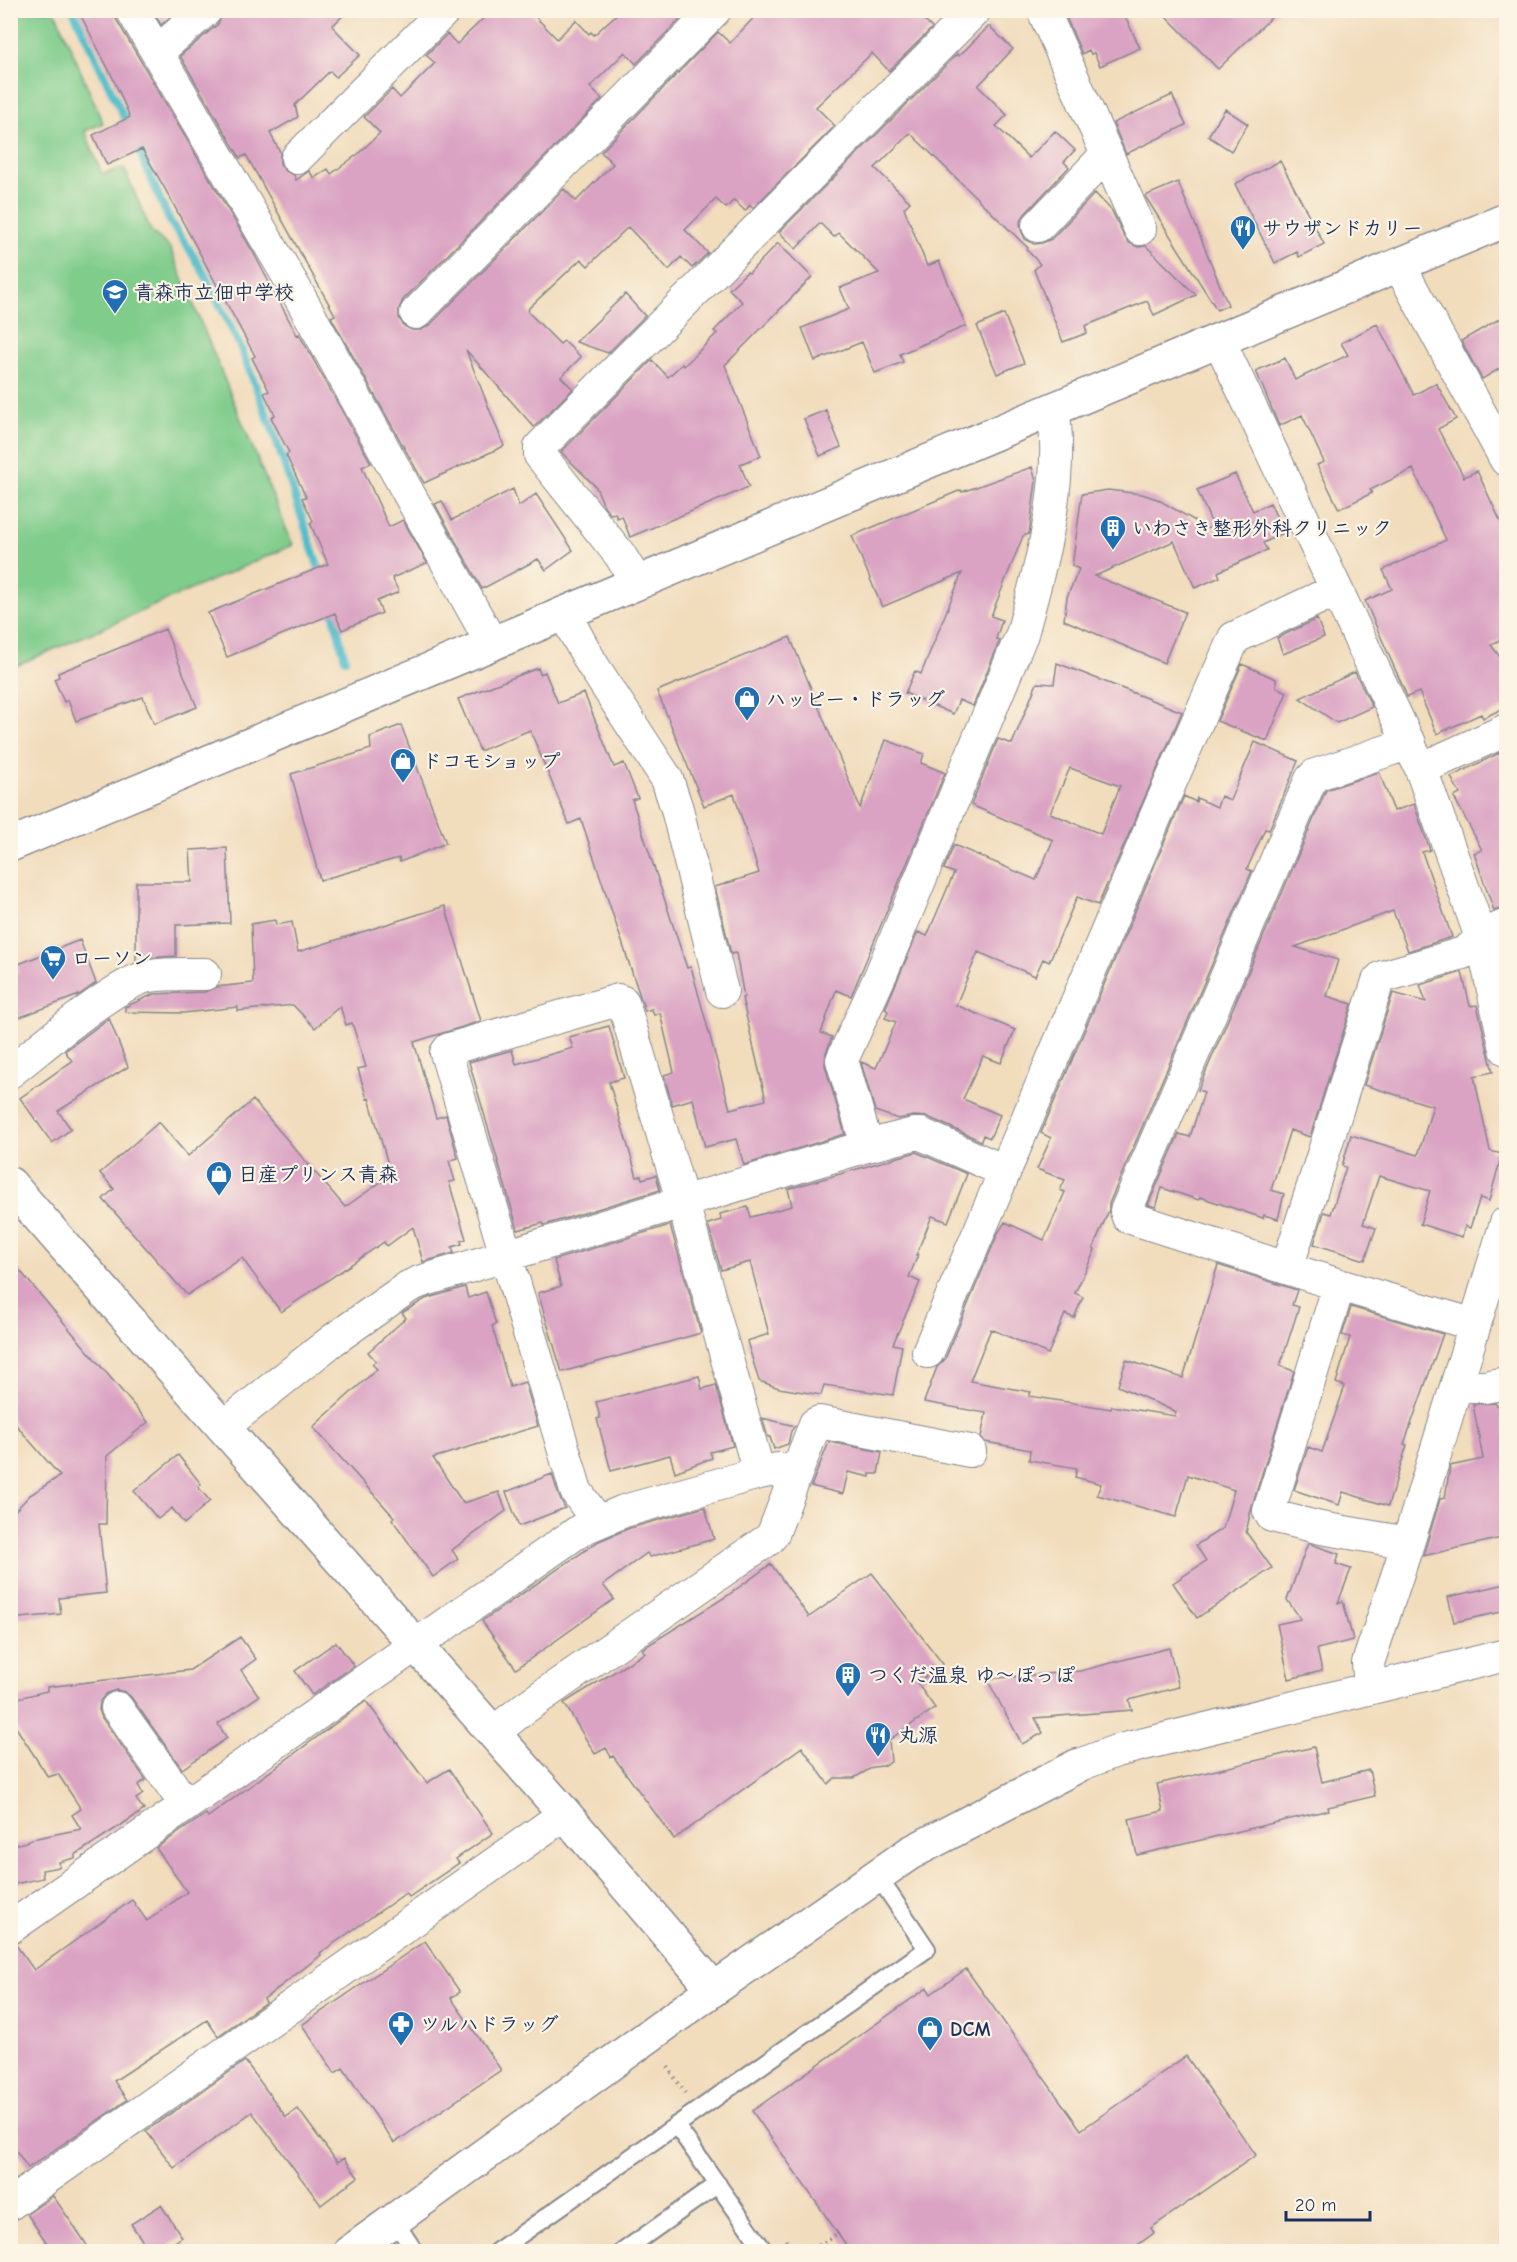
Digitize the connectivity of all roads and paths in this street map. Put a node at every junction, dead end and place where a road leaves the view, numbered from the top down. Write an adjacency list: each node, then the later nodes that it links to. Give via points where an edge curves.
1 (132, 10): 7 (street)
2 (206, 10): 7 (street)
3 (445, 10): 9 (street)
4 (716, 10): 14 (street)
5 (975, 10): 18 (street, via 540,447 540,455 620,555)
6 (1042, 10): 8 (street)
7 (157, 52): 21 (street, via 292,283)
8 (1107, 153): 11 (street); 12 (street)
9 (297, 158)
10 (1506, 220): 13 (street)
11 (1038, 226)
12 (1140, 230)
13 (1399, 265): 15 (street); 17 (street)
14 (416, 313)
15 (1219, 340): 16 (street); 19 (street)
16 (1053, 409): 18 (street); 30 (street, via 1057,438 1053,495 1022,634 842,1060)
17 (1506, 459)
18 (637, 583): 20 (street)
19 (1336, 590): 23 (street); 31 (street, via 1234,638)
20 (564, 613): 21 (street); 27 (street, via 592,664 667,779)
21 (492, 644): 24 (street)
22 (1506, 730): 23 (street)
23 (1416, 756): 25 (street); 36 (street, via 1315,775 1311,779 1126,1211 1128,1216)
24 (10, 845)
25 (1494, 933): 28 (street); 36 (street, via 1463,953 1378,981)
26 (205, 974): 29 (street, via 139,979 92,1008)
27 (722, 991)
28 (1506, 1049)
29 (10, 1072)
30 (867, 1146): 31 (street, via 921,1134); 33 (street)
31 (1004, 1171): 39 (street)
32 (10, 1184): 42 (street)
33 (682, 1203): 35 (street); 35 (street, via 623,1002 618,999 449,1049 447,1053); 45 (street)
34 (1506, 1223): 38 (street)
35 (507, 1255): 42 (street, via 408,1287); 46 (street, via 576,1491)
36 (1287, 1268): 37 (street)
37 (1339, 1285): 38 (street); 47 (street, via 1269,1511 1272,1516 1321,1528)
38 (1475, 1325): 41 (street)
39 (928, 1352)
40 (1506, 1383): 41 (street, via 1485,1387)
41 (1457, 1384): 47 (street)
42 (223, 1427): 48 (street)
43 (970, 1451): 44 (street, via 819,1422)
44 (798, 1469): 45 (street); 52 (street, via 769,1539)
45 (759, 1473): 46 (street)
46 (597, 1521): 48 (street)
47 (1408, 1543): 50 (street, via 1368,1663)
48 (416, 1645): 52 (street); 54 (street)
49 (1506, 1655): 50 (street)
50 (1370, 1688): 53 (street, via 1116,1751)
51 (117, 1708): 54 (street)
52 (493, 1732): 55 (street)
53 (1077, 1766): 56 (street, via 910,1852)
54 (186, 1805): 57 (street)
55 (565, 1814): 58 (street); 61 (street)
56 (877, 1875): 58 (street); 59 (lane, via 927,1949)
57 (10, 1928)
58 (714, 1989): 62 (street)
59 (676, 2125): 60 (lane); 66 (lane)
60 (718, 2184): 67 (lane); 68 (lane)
61 (10, 2204)
62 (394, 2220): 64 (street); 65 (lane)
63 (838, 2233): 69 (path)
64 (350, 2252)
65 (415, 2252)
66 (496, 2252)
67 (622, 2252)
68 (765, 2252)
69 (809, 2252)

